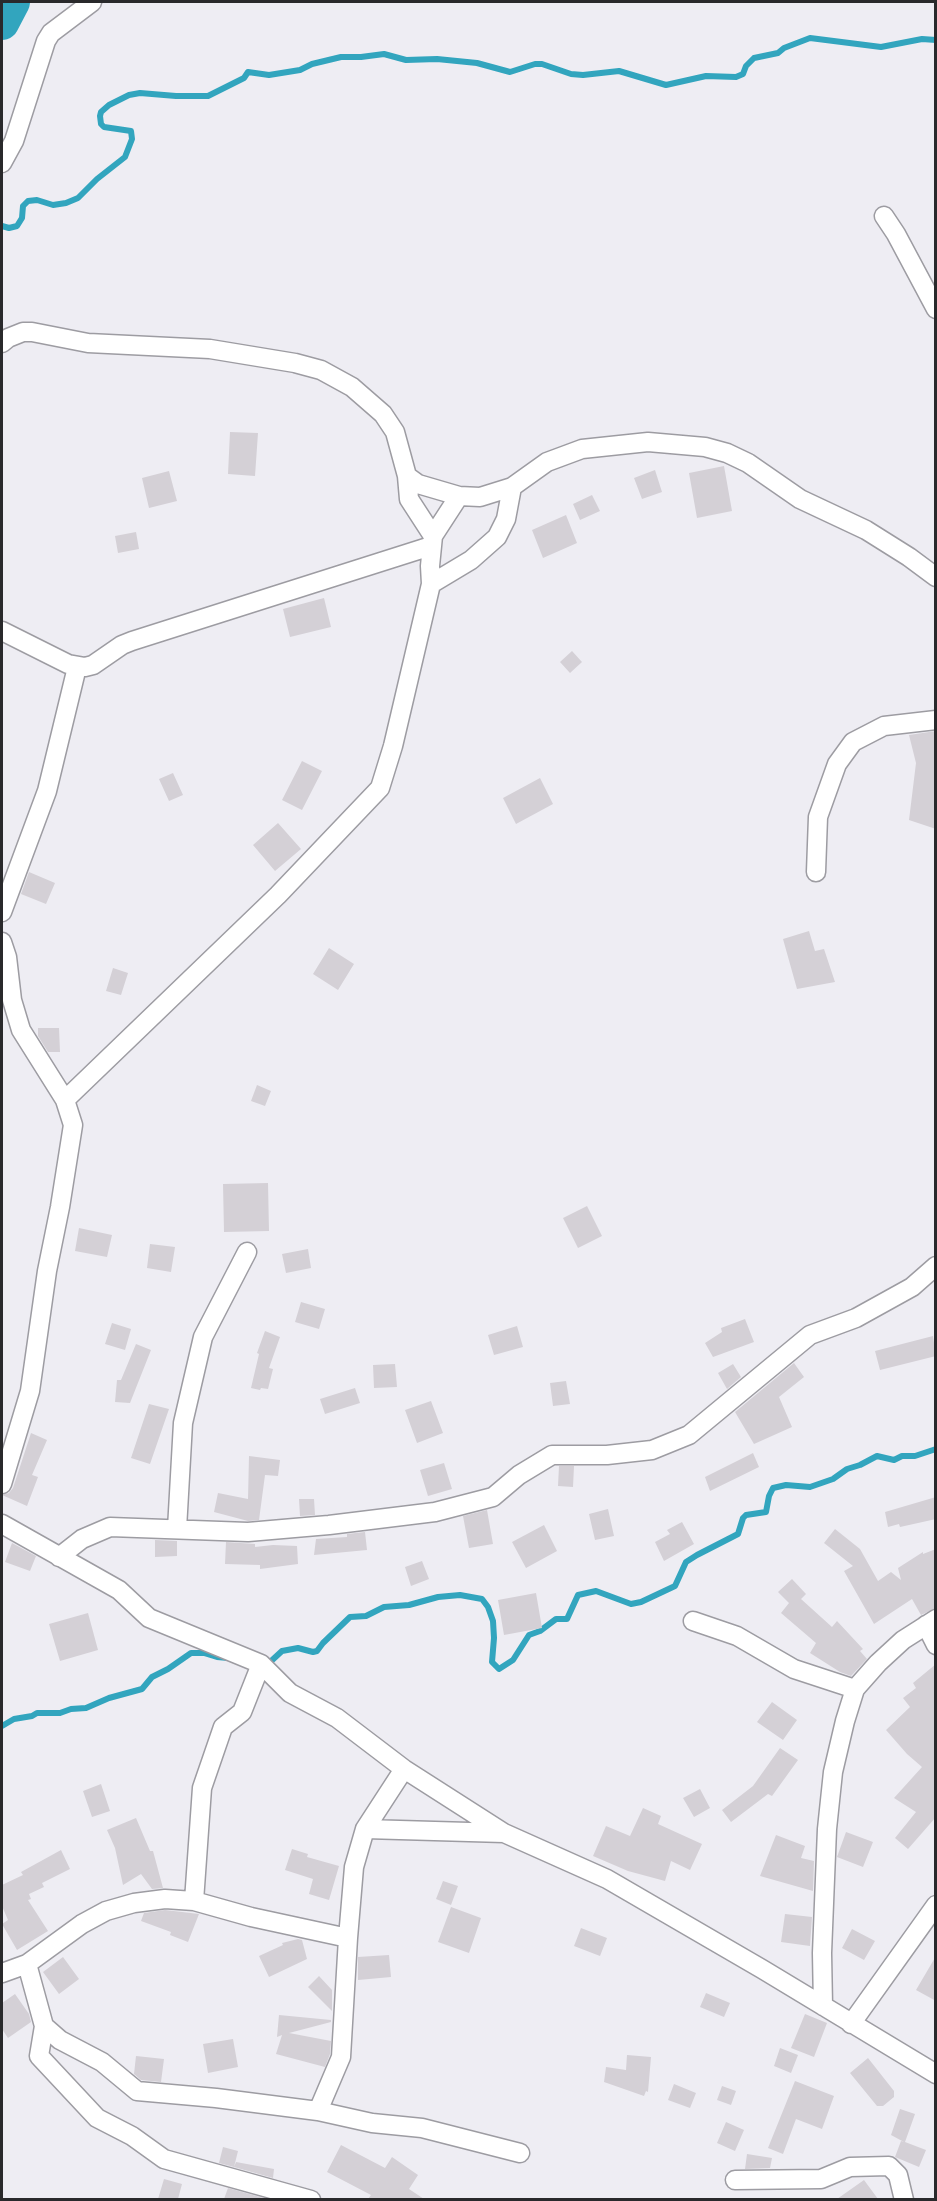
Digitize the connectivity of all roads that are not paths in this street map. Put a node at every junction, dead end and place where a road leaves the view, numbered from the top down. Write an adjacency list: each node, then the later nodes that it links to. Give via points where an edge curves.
1 (92, 2): 2 (street, via 46,41 14,141)
2 (2, 162)
3 (884, 216): 4 (street)
4 (936, 309)
5 (4, 338): 6 (street, via 32,332 88,344 210,349 321,370 352,387 383,414 395,432)
6 (407, 476): 8 (street, via 418,484); 9 (street, via 409,499)
7 (512, 488): 8 (street, via 480,497); 10 (street, via 547,462 582,449 648,442 705,447 748,463 800,499 866,530); 11 (street, via 506,519 497,537 471,560)
8 (459, 496): 9 (street)
9 (432, 541): 11 (street); 13 (street, via 132,641 93,665)
10 (936, 577)
11 (431, 584): 18 (street, via 380,789 278,895)
12 (2, 631): 13 (street)
13 (76, 667): 16 (street, via 47,791)
14 (936, 720): 15 (street, via 884,726 853,741 837,764 818,817)
15 (816, 872)
16 (2, 912)
17 (2, 942): 18 (street, via 21,1030)
18 (65, 1100): 21 (street, via 73,1125 30,1391)
19 (247, 1252): 23 (street, via 202,1337 183,1423)
20 (936, 1266): 23 (street, via 912,1287 856,1318 810,1335 689,1435 652,1450 552,1455 519,1474 493,1497 435,1512 248,1532)
21 (2, 1484)
22 (2, 1524): 24 (street)
23 (177, 1529): 24 (street, via 110,1527 82,1539)
24 (59, 1557): 28 (street, via 119,1590 149,1618)
25 (693, 1621): 29 (street, via 737,1636 794,1669)
26 (931, 1622): 27 (street); 29 (street, via 903,1640)
27 (936, 1645)
28 (261, 1664): 30 (street, via 290,1693 337,1718); 33 (street, via 242,1712 223,1727 202,1788)
29 (855, 1689): 38 (street, via 833,1772 822,1953)
30 (404, 1769): 31 (street); 32 (street)
31 (365, 1829): 32 (street); 35 (street, via 354,1867)
32 (504, 1833): 38 (street, via 607,1880)
33 (194, 1901): 35 (street); 36 (street, via 165,1899 106,1911)
34 (936, 1905): 39 (street)
35 (348, 1938): 42 (street, via 341,2057)
36 (27, 1964): 37 (street); 40 (street)
37 (2, 1973)
38 (823, 2006): 39 (street)
39 (851, 2024): 41 (street)
40 (44, 2026): 42 (street, via 60,2040 102,2062 137,2091); 45 (street, via 39,2056 97,2118 164,2159)
41 (936, 2074)
42 (318, 2111): 43 (street, via 372,2123 422,2128)
43 (520, 2153)
44 (735, 2180): 46 (street, via 821,2179 850,2167 889,2166 898,2175)
45 (311, 2199)
46 (904, 2199)

